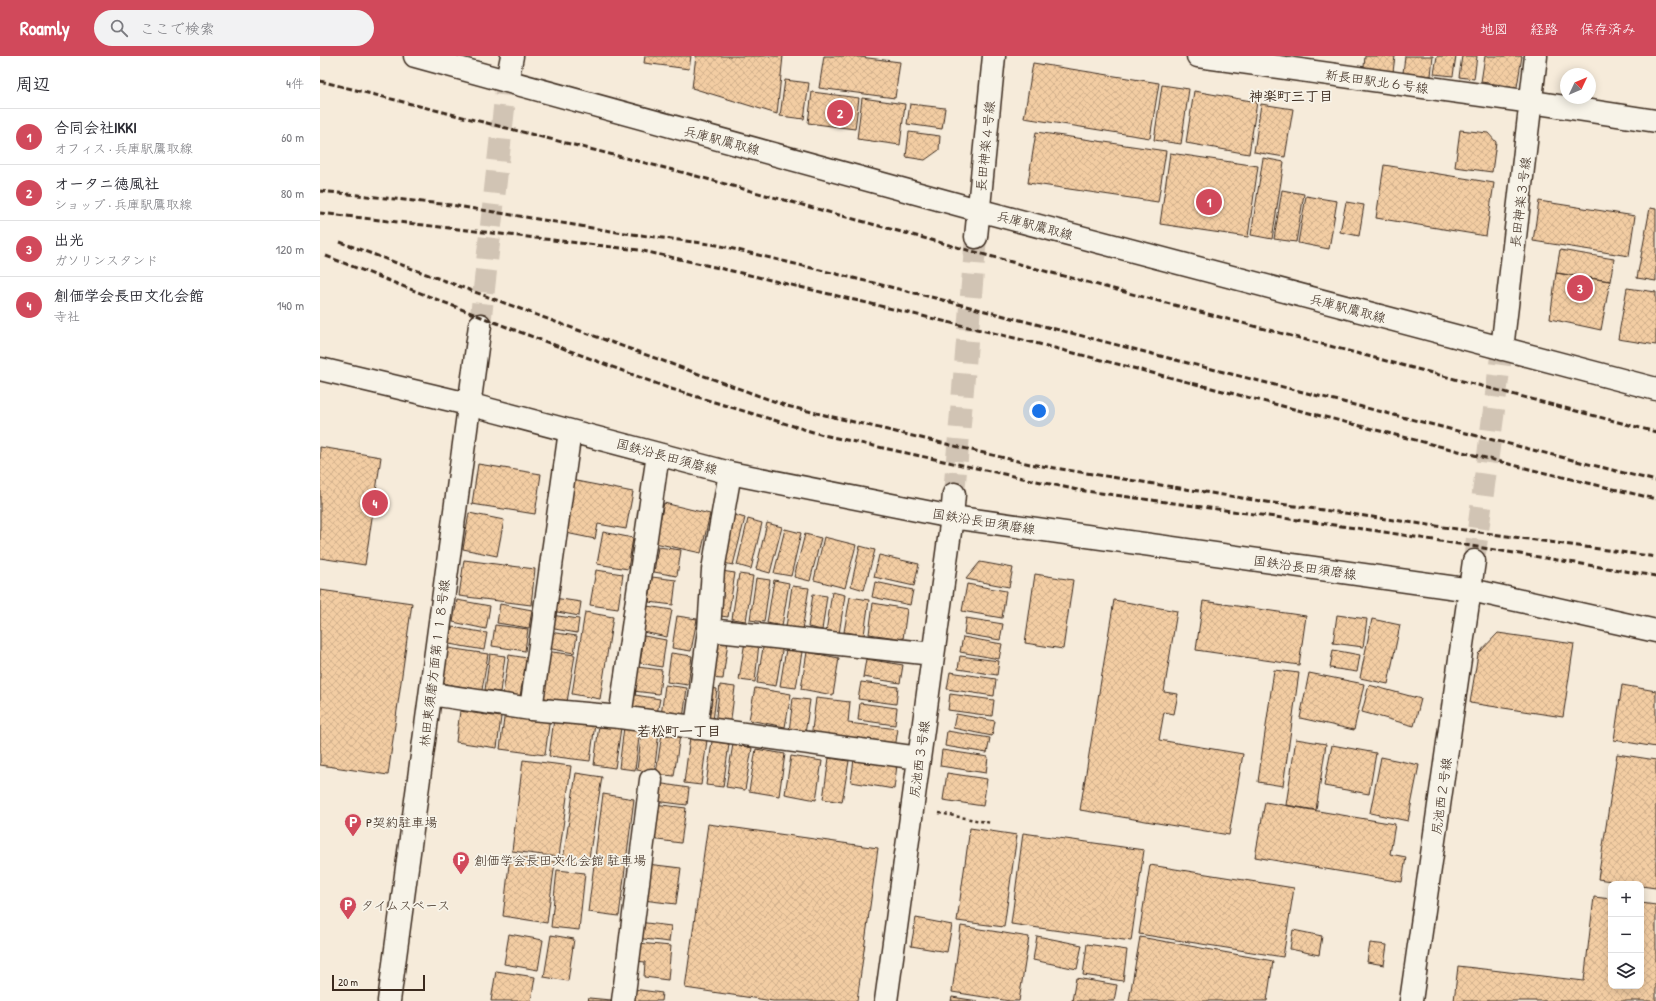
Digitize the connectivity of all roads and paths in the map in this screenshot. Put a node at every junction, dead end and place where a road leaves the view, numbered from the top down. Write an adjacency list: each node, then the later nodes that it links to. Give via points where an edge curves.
1 (415, 56): 6 (street, 兵庫駅鷹取線)
2 (512, 56): 6 (street)
3 (994, 56): 9 (street, 長田神楽４号線)
4 (1198, 56): 7 (street, 新長田駅北６号線)
5 (1536, 56): 7 (street, 長田神楽３号線)
6 (507, 81): 9 (street, 兵庫駅鷹取線)
7 (1532, 102): 8 (street, 新長田駅北６号線); 12 (street, 長田神楽３号線)
8 (1656, 121)
9 (978, 210): 10 (street, 長田神楽４号線); 12 (street, 兵庫駅鷹取線)
10 (976, 237)
11 (480, 325): 15 (street, 林田東須磨方面第１１８号線)
12 (1502, 349): 14 (street, 兵庫駅鷹取線)
13 (320, 369): 15 (street, 国鉄沿長田須磨線)
14 (1656, 389)
15 (468, 404): 16 (street, 国鉄沿長田須磨線); 26 (street, 林田東須磨方面第１１８号線)
16 (570, 431): 17 (street, 国鉄沿長田須磨線); 27 (street)
17 (658, 454): 18 (street, 国鉄沿長田須磨線); 28 (street)
18 (730, 473): 20 (street, 国鉄沿長田須磨線); 23 (street, via 712,570)
19 (954, 494): 20 (street)
20 (952, 517): 22 (street, 国鉄沿長田須磨線); 25 (street, 尻池西３号線)
21 (1474, 561): 22 (street)
22 (1471, 590): 24 (street, 国鉄沿長田須磨線); 37 (street, 尻池西２号線)
23 (709, 630): 25 (street); 29 (street)
24 (1656, 631)
25 (933, 654): 30 (street, 尻池西３号線)
26 (431, 694): 27 (street); 34 (street, 林田東須磨方面第１１８号線)
27 (531, 709): 28 (street)
28 (620, 717): 29 (street)
29 (696, 728): 30 (street)
30 (919, 758): 36 (street, 尻池西３号線)
31 (652, 780): 35 (street)
32 (936, 812): 33 (path)
33 (991, 823)
34 (389, 1001)
35 (623, 1001)
36 (886, 1001)
37 (1411, 1001)

